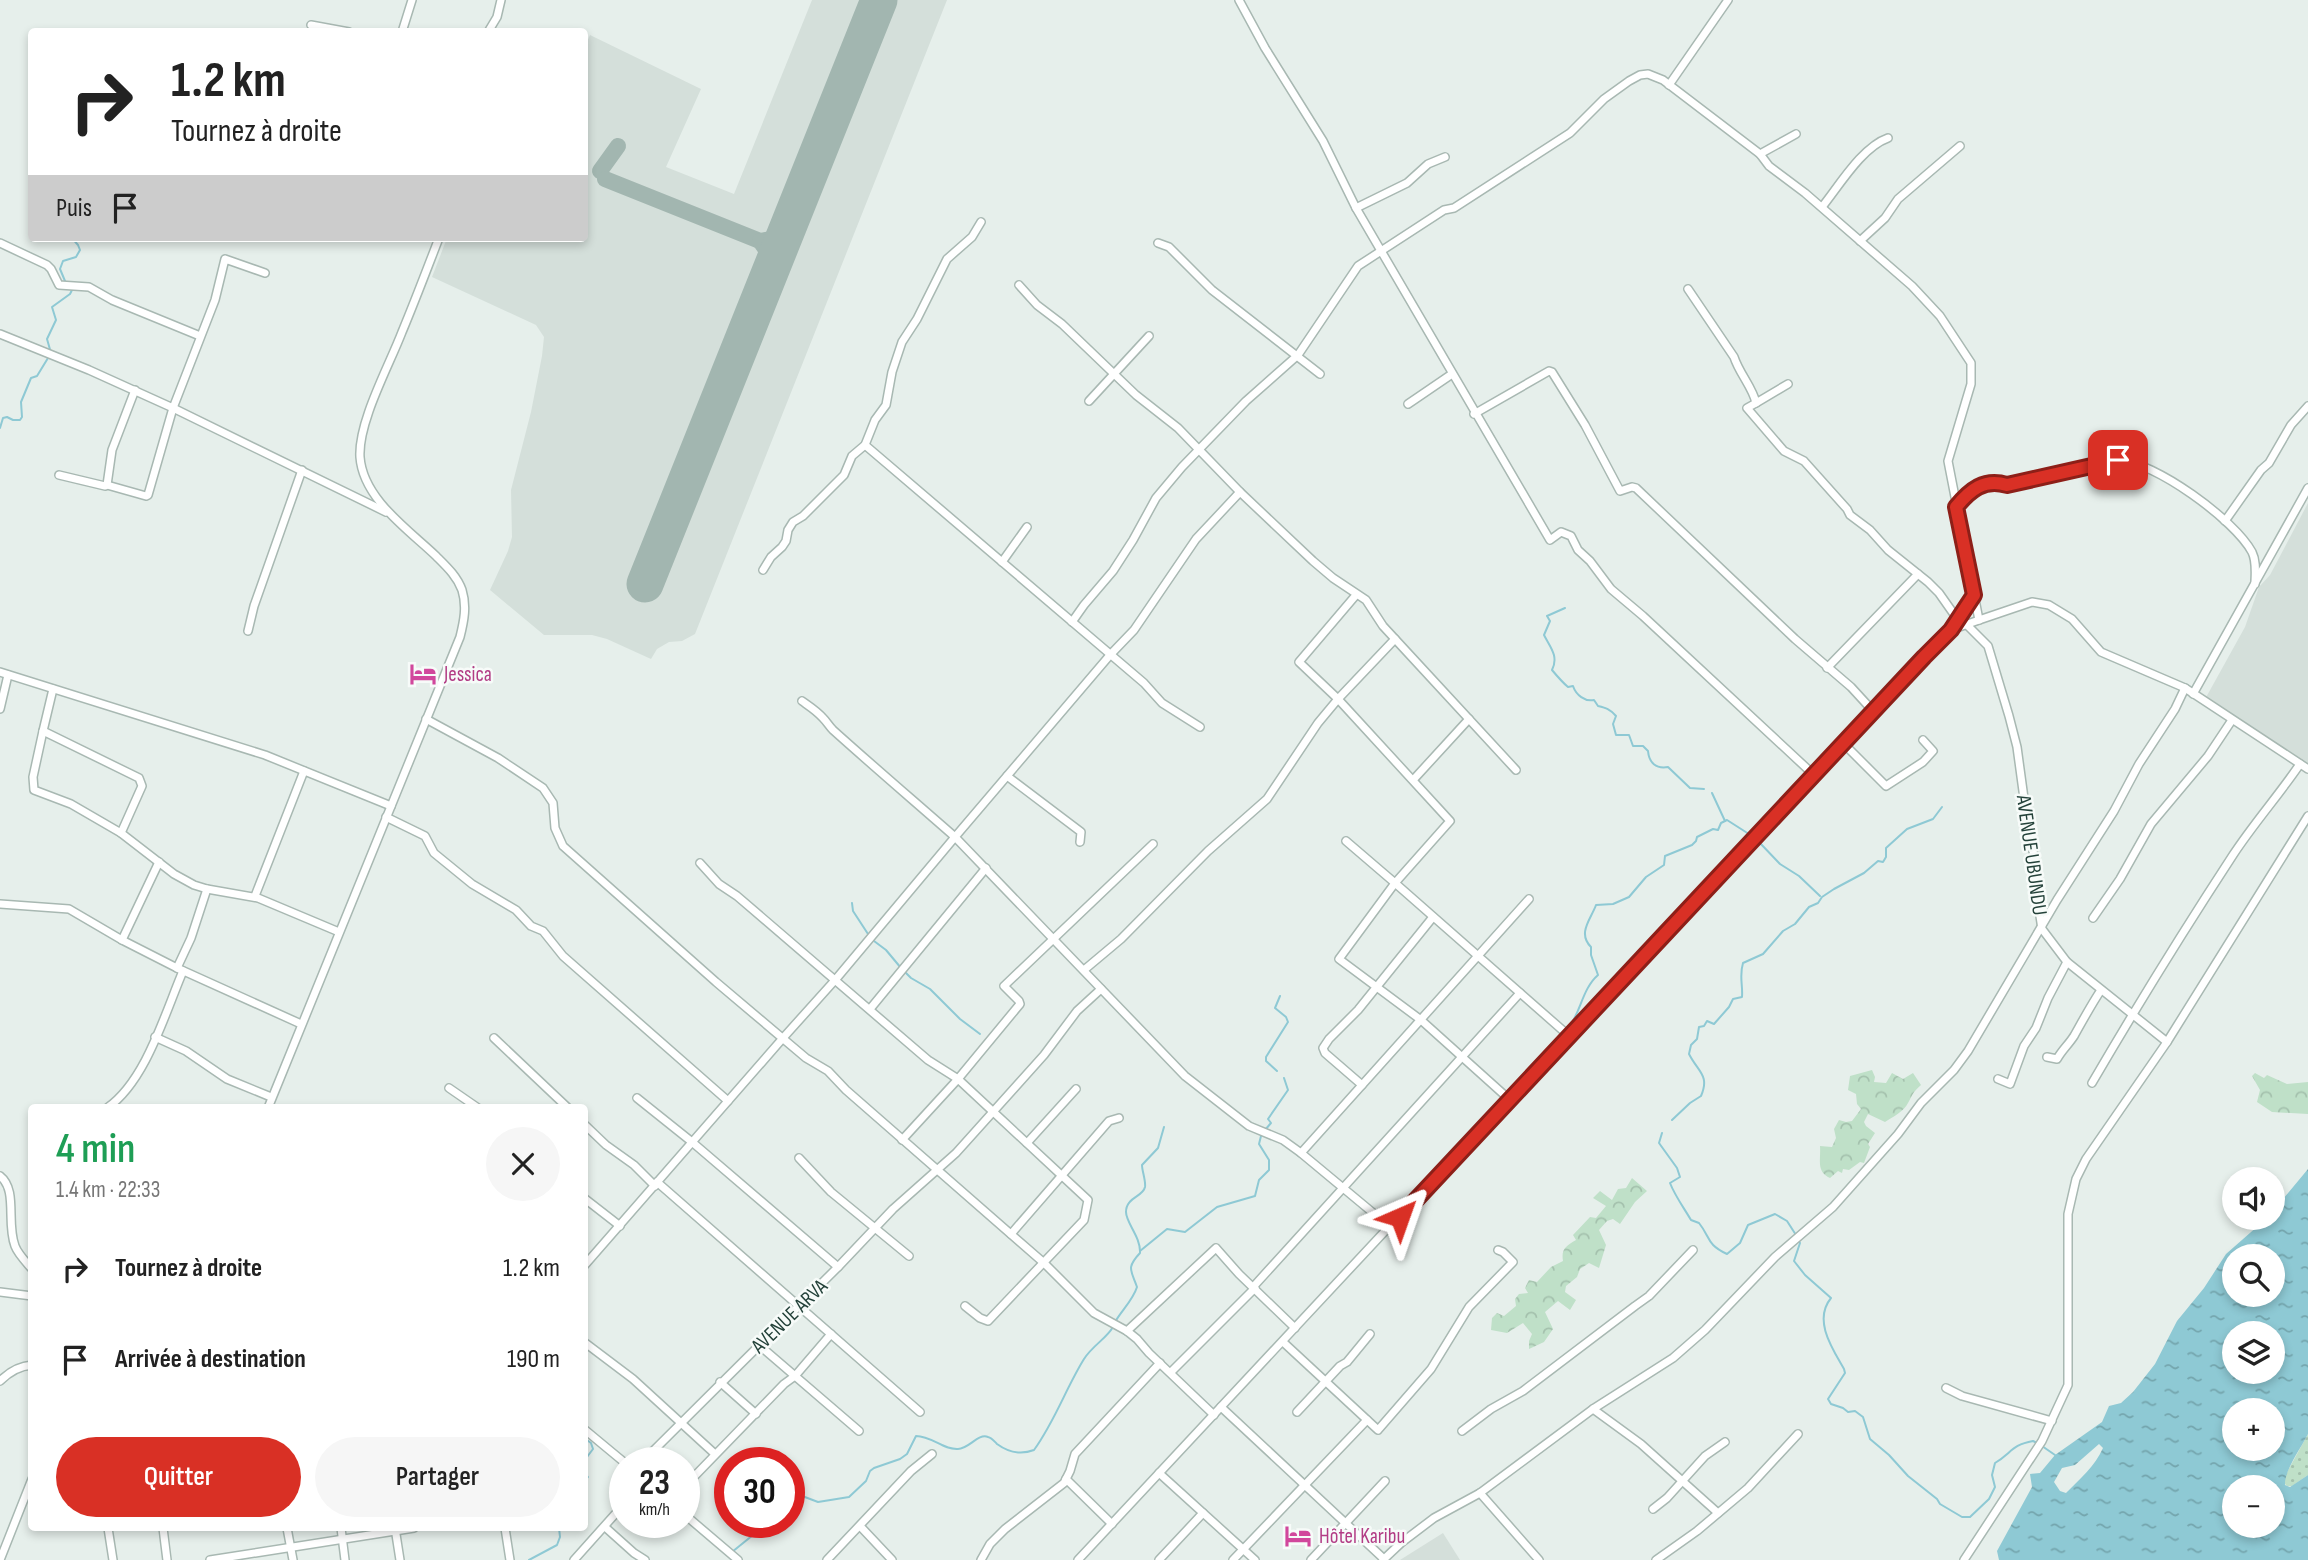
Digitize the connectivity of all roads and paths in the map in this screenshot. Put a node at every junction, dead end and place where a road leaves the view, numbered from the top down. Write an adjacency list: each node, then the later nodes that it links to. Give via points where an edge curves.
1 (412, 0): 7 (street)
2 (501, 0): 8 (street)
3 (1239, 0): 16 (street, via 1323,141)
4 (1728, 0): 9 (street)
5 (310, 25): 6 (street)
6 (327, 28)
7 (403, 28)
8 (491, 28)
9 (1668, 85): 13 (street); 22 (street, via 1649,74 1629,81 1570,133)
10 (1796, 134): 13 (street)
11 (1888, 138): 15 (street, via 1863,156)
12 (1960, 146): 18 (street, via 1898,199)
13 (1760, 154): 15 (street)
14 (1445, 157): 16 (street, via 1428,164 1407,183)
15 (1822, 207): 18 (street)
16 (1356, 208): 22 (street)
17 (981, 222): 41 (street, via 947,259 902,342 886,405)
18 (1860, 241): 50 (street, via 1922,295 1971,363 1971,384 1948,455)
19 (437, 242): 45 (street, via 364,431 360,458)
20 (0, 243): 27 (street, via 47,265 59,285 89,287)
21 (1158, 243): 29 (street)
22 (1382, 251): 29 (street, via 1358,266); 32 (street)
23 (265, 273): 27 (street, via 225,259)
24 (1019, 285): 30 (street)
25 (1688, 289): 36 (street, via 1734,357)
26 (0, 334): 34 (street)
27 (200, 336): 39 (street)
28 (1149, 336): 30 (street)
29 (1298, 355): 31 (street); 42 (street)
30 (1114, 373): 35 (street); 42 (street)
31 (1320, 374)
32 (1452, 374): 37 (street); 40 (street)
33 (1788, 384): 36 (street)
34 (135, 390): 39 (street); 46 (street, via 112,450)
35 (1088, 401)
36 (1756, 403): 56 (street, via 1747,408 1784,451 1804,461 1850,515)
37 (1408, 404)
38 (2308, 406): 52 (street)
39 (173, 408): 43 (street); 46 (street, via 148,495)
40 (1474, 414): 68 (street, via 1552,372 1620,491 1636,488); 88 (street, via 1550,540 1561,532 1571,536 1611,589)
41 (865, 445): 54 (street); 55 (street, via 852,456 844,475 793,522 786,541)
42 (1199, 451): 48 (street); 62 (street, via 1156,498 1113,571)
43 (302, 470): 49 (street); 65 (street)
44 (59, 475): 46 (street)
45 (368, 483): 49 (street, via 365,492); 51 (street)
46 (107, 485)
47 (2308, 488): 57 (street)
48 (1240, 492): 58 (street); 67 (street, via 1196,539 1134,630)
49 (353, 495): 51 (street)
50 (1956, 507): 52 (street, via 1982,484 2007,485 2130,460 2184,488); 59 (street)
51 (393, 515): 77 (street, via 450,570 465,606 460,637)
52 (2225, 521): 57 (street, via 2253,554)
53 (1027, 527): 54 (street)
54 (1002, 562): 62 (street)
55 (763, 570)
56 (1918, 574): 60 (street); 68 (street)
57 (2255, 584): 72 (street)
58 (1356, 595): 66 (street, via 1368,603); 73 (street, via 1298,662)
59 (1974, 595): 60 (street); 61 (street)
60 (1958, 620): 64 (street)
61 (1979, 620): 63 (street); 70 (street, via 2032,603 2049,605 2072,619 2101,652)
62 (1072, 622): 67 (street)
63 (1967, 625): 64 (street); 109 (street, AVENUE UBUNDU, via 1988,646 2010,716)
64 (1951, 630): 76 (street)
65 (248, 631)
66 (1395, 639): 73 (street); 78 (street)
67 (1110, 655): 80 (street, via 1163,703); 89 (street)
68 (1828, 668): 76 (street)
69 (4, 673): 71 (street); 75 (street)
70 (2185, 688): 72 (street); 109 (street)
71 (53, 690): 81 (street); 87 (street)
72 (2193, 694): 79 (street)
73 (1338, 699): 90 (street); 116 (street, via 1267,799)
74 (802, 701): 95 (street)
75 (0, 709)
76 (1873, 711): 83 (street)
77 (426, 719): 91 (street); 129 (street, via 543,788 554,803 555,828 563,846)
78 (1469, 719): 86 (street); 90 (street)
79 (2232, 720): 84 (street); 108 (street, via 2151,824)
80 (1200, 727)
81 (43, 731): 94 (street, via 34,790 71,804); 94 (street, via 139,778 142,786)
82 (1923, 740): 83 (street, via 1933,751 1887,786)
83 (1843, 743): 88 (street)
84 (2300, 765): 85 (street); 123 (street, via 2235,852)
85 (2308, 769)
86 (1516, 770)
87 (304, 771): 91 (street); 104 (street)
88 (1814, 775): 126 (street)
89 (1007, 776): 95 (street); 97 (street, via 1081,832)
90 (1414, 779): 102 (street, via 1450,821)
91 (391, 806): 93 (street)
92 (2308, 816): 130 (street)
93 (386, 817): 110 (street); 142 (street, via 425,836 434,853 471,883 543,931 563,956)
94 (121, 833): 99 (street)
95 (955, 837): 101 (street); 117 (street)
96 (1346, 841): 102 (street)
97 (1080, 842)
98 (1153, 844): 111 (street)
99 (159, 862): 103 (street); 112 (street)
100 (700, 863): 117 (street, via 719,884)
101 (986, 868): 111 (street); 122 (street)
102 (1395, 883): 107 (street); 118 (street, via 1339,959)
103 (207, 889): 110 (street, via 258,898); 115 (street)
104 (255, 896)
105 (1529, 899): 113 (street)
106 (0, 904): 112 (street, via 69,909)
107 (1433, 917): 113 (street); 118 (street)
108 (2093, 918)
109 (2042, 929): 114 (street, AVENUE UBUNDU); 193 (street, via 1968,1051 1833,1207 1673,1358)
110 (339, 932): 125 (street)
111 (1053, 938): 116 (street); 133 (street, via 1004,986 1020,1004)
112 (122, 940): 115 (street)
113 (1478, 956): 121 (street); 124 (street)
114 (2067, 962): 120 (street, AVENUE UBUNDU); 134 (street, via 2010,1084)
115 (180, 969): 125 (street); 127 (street)
116 (1084, 971): 119 (street)
117 (836, 979): 122 (street); 129 (street)
118 (1377, 987): 124 (street); 136 (street, via 1323,1048)
119 (1101, 989): 147 (street, AVENUE ARVA, via 1077,1011); 153 (street, via 1185,1076 1249,1126)
120 (2101, 990): 123 (street, AVENUE UBUNDU); 132 (street, via 2057,1059)
121 (1520, 993): 126 (street); 131 (street)
122 (870, 1009): 133 (street, via 928,1060)
123 (2132, 1015): 130 (street, AVENUE UBUNDU); 135 (street)
124 (1421, 1020): 131 (street); 136 (street)
125 (301, 1024): 139 (street)
126 (1568, 1035): 141 (street)
127 (155, 1037): 139 (street, via 186,1051 227,1079); 143 (street, via 134,1079)
128 (494, 1038): 146 (street)
129 (783, 1038): 142 (street); 150 (street, via 828,1071)
130 (2167, 1042): 199 (street, via 2086,1159 2070,1198 2069,1378)
131 (1462, 1057): 141 (street); 159 (street)
132 (2047, 1057)
133 (958, 1079): 147 (street); 150 (street)
134 (1998, 1079)
135 (2092, 1083)
136 (1362, 1085): 153 (street)
137 (449, 1088): 145 (street)
138 (1076, 1089): 152 (street)
139 (271, 1097): 144 (street)
140 (637, 1098): 151 (street)
141 (1510, 1100): 162 (street)
142 (728, 1101): 151 (street)
143 (113, 1104)
144 (269, 1104)
145 (472, 1104)
146 (564, 1104)
147 (994, 1112): 152 (street); 155 (street, AVENUE ARVA)
148 (1119, 1118): 157 (street, via 1109,1121)
149 (588, 1128): 158 (street)
150 (902, 1140): 155 (street)
151 (692, 1142): 158 (street); 171 (street)
152 (1027, 1143): 157 (street)
153 (1301, 1153): 159 (street)
154 (799, 1158): 163 (street)
155 (938, 1171): 163 (street, AVENUE ARVA); 164 (street)
156 (0, 1176): 170 (street, via 11,1191 10,1227 15,1247)
157 (1062, 1176): 164 (street); 169 (street, via 1088,1201 1084,1220)
158 (656, 1184): 161 (street); 175 (street)
159 (1343, 1188): 162 (street); 172 (street)
160 (588, 1201): 161 (street)
161 (620, 1226): 168 (street)
162 (1390, 1227): 177 (street)
163 (875, 1228): 167 (street); 171 (street, AVENUE ARVA)
164 (1011, 1234): 169 (street)
165 (1498, 1250): 198 (street, via 1513,1262 1469,1307 1432,1369 1378,1430)
166 (1693, 1250): 202 (street, via 1642,1301)
167 (909, 1256)
168 (588, 1262)
169 (1044, 1263): 176 (street, via 988,1321); 178 (street, via 1094,1313)
170 (28, 1264)
171 (838, 1267): 175 (street, AVENUE ARVA)
172 (1255, 1287): 177 (street); 178 (street, via 1215,1248); 186 (street)
173 (0, 1292): 174 (street)
174 (28, 1296)
175 (799, 1306): 179 (street); 183 (street, AVENUE ARVA)
176 (965, 1306)
177 (1295, 1328): 181 (street)
178 (1127, 1331): 184 (street)
179 (831, 1334): 187 (street); 194 (street)
180 (1370, 1334): 189 (street)
181 (1283, 1342): 189 (street); 192 (street)
182 (588, 1345): 200 (street)
183 (759, 1345): 187 (street); 190 (street, AVENUE ARVA)
184 (1160, 1363): 186 (street); 214 (street, via 1075,1454)
185 (28, 1366): 188 (street)
186 (1171, 1373): 197 (street)
187 (794, 1376): 196 (street); 201 (street)
188 (0, 1381)
189 (1325, 1381): 195 (street); 198 (street)
190 (720, 1382): 196 (street); 200 (street, AVENUE ARVA)
191 (1946, 1388): 199 (street)
192 (1221, 1407): 197 (street); 217 (street)
193 (1593, 1409): 216 (street); 219 (street)
194 (920, 1412)
195 (1297, 1412)
196 (756, 1414): 207 (street)
197 (1214, 1415): 213 (street)
198 (1367, 1420): 217 (street)
199 (2052, 1421): 261 (street)
200 (680, 1422): 206 (street, AVENUE ARVA); 209 (street)
201 (859, 1431)
202 (1462, 1431)
203 (588, 1432): 208 (street)
204 (1798, 1434): 222 (street)
205 (1725, 1442): 216 (street)
206 (656, 1447)
207 (722, 1447)
208 (609, 1450)
209 (714, 1453)
210 (932, 1454): 226 (street)
211 (714, 1455): 212 (street)
212 (700, 1470)
213 (1159, 1473): 221 (street); 225 (street)
214 (1066, 1479): 225 (street); 253 (street, via 1005,1529)
215 (1385, 1481): 224 (street)
216 (1682, 1481): 220 (street); 222 (street)
217 (1305, 1485): 224 (street); 238 (street)
218 (28, 1489): 241 (street)
219 (1480, 1493): 240 (street, via 1434,1518); 259 (street)
220 (1653, 1509)
221 (1203, 1513): 238 (street); 255 (street)
222 (1718, 1513): 260 (street)
223 (609, 1522): 227 (street)
224 (1346, 1523): 240 (street); 258 (street)
225 (1112, 1524): 254 (street)
226 (860, 1526): 251 (street); 252 (street)
227 (605, 1527): 249 (street); 250 (street)
228 (700, 1528): 239 (street)
229 (108, 1531): 242 (street)
230 (163, 1531): 243 (street)
231 (288, 1531): 237 (street)
232 (341, 1531): 236 (street)
233 (384, 1531): 236 (street)
234 (395, 1531): 247 (street)
235 (505, 1531): 248 (street)
236 (342, 1539): 237 (street); 246 (street)
237 (291, 1547): 244 (street); 245 (street)
238 (1243, 1550): 256 (street); 257 (street)
239 (736, 1558)
240 (1384, 1559)
241 (0, 1560)
242 (113, 1560)
243 (167, 1560)
244 (210, 1560)
245 (293, 1560)
246 (345, 1560)
247 (400, 1560)
248 (510, 1560)
249 (574, 1560)
250 (645, 1560)
251 (827, 1560)
252 (892, 1560)
253 (981, 1560)
254 (1078, 1560)
255 (1159, 1560)
256 (1233, 1560)
257 (1255, 1560)
258 (1311, 1560)
259 (1539, 1560)
260 (1656, 1560)
261 (1964, 1560)

